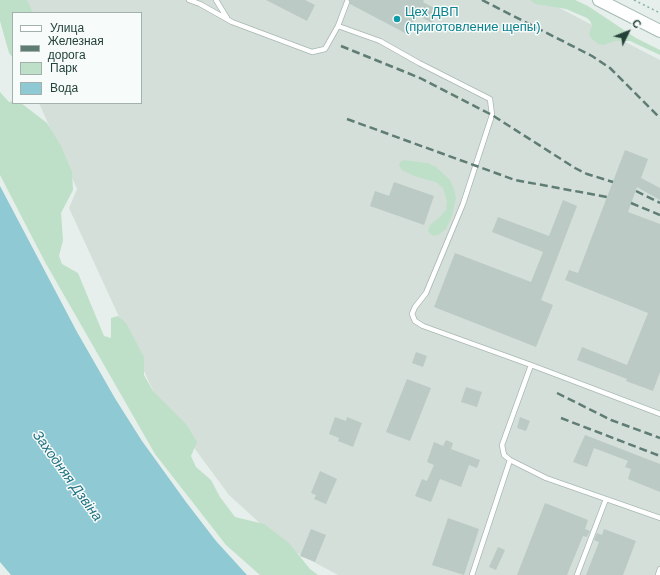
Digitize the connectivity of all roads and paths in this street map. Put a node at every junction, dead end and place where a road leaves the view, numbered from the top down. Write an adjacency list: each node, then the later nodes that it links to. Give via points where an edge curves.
1 (189, 0): 7 (lane)
2 (216, 0): 7 (lane)
3 (599, 0): 9 (main road)
4 (634, 0): 6 (path)
5 (347, 2): 8 (lane)
6 (660, 13)
7 (228, 20): 8 (lane, via 312,52 325,49)
8 (338, 26): 10 (lane, via 380,40 490,99 492,115 463,204 426,293 412,314 415,321 423,326)
9 (660, 31)
10 (530, 365): 11 (lane); 12 (lane, via 502,445 504,455)
11 (660, 414)
12 (510, 460): 13 (lane, via 546,478); 16 (lane)
13 (606, 499): 14 (lane); 17 (lane)
14 (660, 518)
15 (660, 569): 18 (lane)
16 (472, 575)
17 (577, 575)
18 (658, 575)

